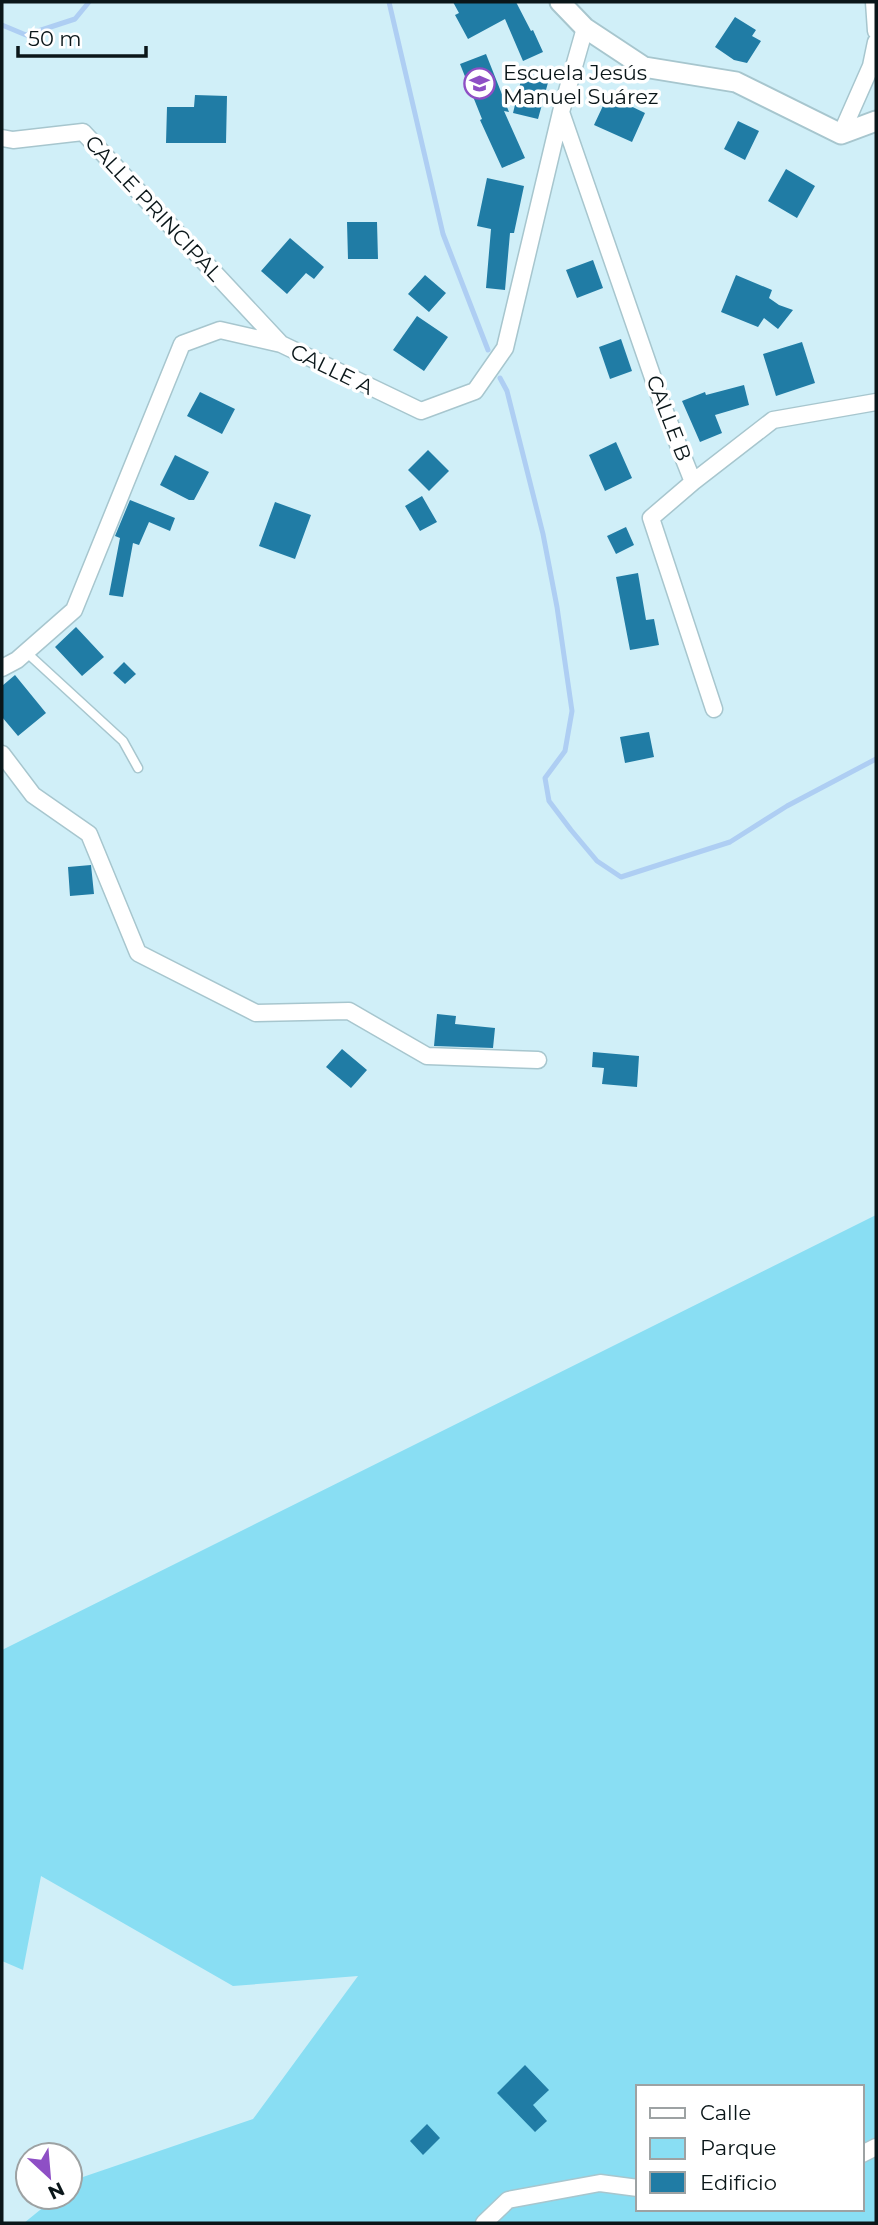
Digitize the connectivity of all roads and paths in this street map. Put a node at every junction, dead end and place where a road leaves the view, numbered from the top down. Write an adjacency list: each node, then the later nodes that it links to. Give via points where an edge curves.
1 (560, 2): 3 (street)
2 (874, 2): 4 (street)
3 (585, 28): 6 (street, CALLE A); 8 (street, via 644,67 736,82)
4 (876, 31)
5 (876, 42): 8 (street, via 871,66)
6 (561, 112): 10 (street, CALLE A, via 505,348 475,391 421,411); 12 (street, CALLE B)
7 (876, 121): 8 (street)
8 (841, 134)
9 (2, 138): 10 (street, CALLE PRINCIPAL, via 83,132)
10 (281, 344): 13 (street, CALLE A, via 220,330 182,344 74,610)
11 (876, 402): 12 (street, via 773,420)
12 (693, 482): 15 (street, CALLE B, via 651,518)
13 (26, 652): 14 (street, CALLE A); 17 (lane, via 123,741)
14 (2, 668)
15 (714, 709)
16 (2, 754): 18 (street, via 33,795 89,834 138,953 256,1013 349,1011 427,1056)
17 (138, 768)
18 (538, 1060)
19 (636, 2188): 20 (street, via 600,2183 508,2200)
20 (484, 2223)

